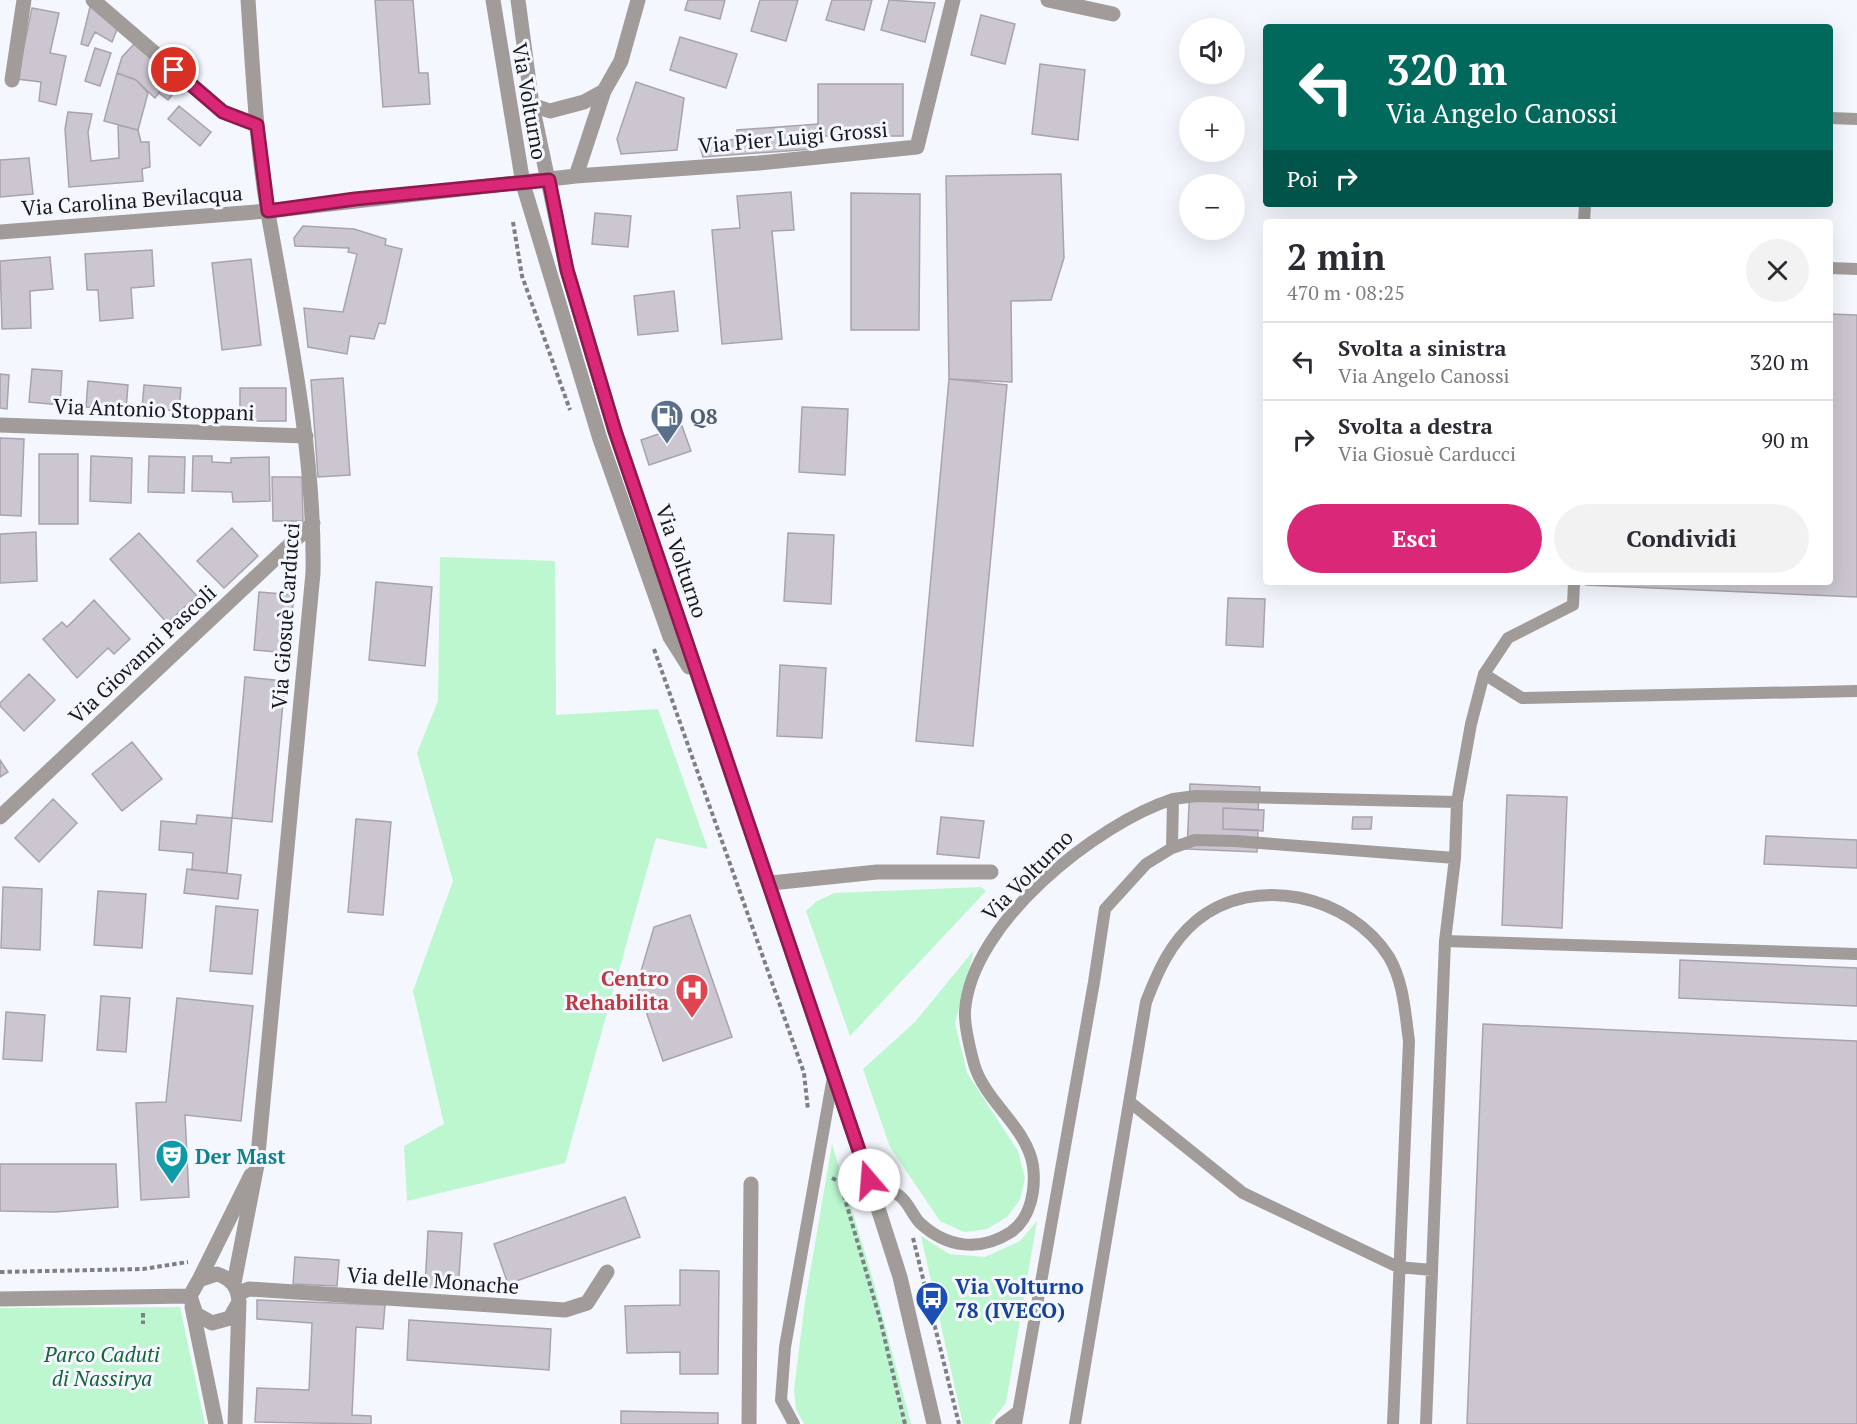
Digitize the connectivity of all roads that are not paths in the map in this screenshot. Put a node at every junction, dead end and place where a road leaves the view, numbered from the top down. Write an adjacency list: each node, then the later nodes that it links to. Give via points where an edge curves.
1 (24, 0): 10 (street)
2 (93, 0): 15 (street, via 223,112)
3 (248, 0): 15 (street, Via Giosuè Carducci)
4 (493, 0): 18 (street, Via Volturno)
5 (518, 0): 12 (street, Via Volturno)
6 (638, 0): 11 (street, via 621,61)
7 (953, 0): 16 (street, Via Pier Luigi Grossi, via 917,147)
8 (1048, 0): 9 (street)
9 (1113, 14)
10 (12, 80)
11 (604, 91): 12 (street, via 584,102 550,111); 16 (street)
12 (532, 105): 17 (street, Via Volturno)
13 (1833, 118): 14 (lane)
14 (1857, 119)
15 (257, 125): 19 (street, Via Giosuè Carducci)
16 (576, 176): 17 (street, Via Pier Luigi Grossi)
17 (549, 180): 18 (street, Via Pier Luigi Grossi); 28 (street, Via Volturno, via 567,270)
18 (523, 184): 19 (street, Via Carolina Bevilacqua); 28 (street, Via Volturno, via 600,439 670,637)
19 (268, 211): 20 (street, Via Carolina Bevilacqua); 24 (street, Via Giosuè Carducci)
20 (0, 231)
21 (1833, 268): 22 (lane)
22 (1857, 269)
23 (0, 425): 24 (street, Via Antonio Stoppani)
24 (306, 436): 25 (street, Via Giosuè Carducci)
25 (314, 523): 32 (street, Via Giovanni Pascoli); 41 (street, Via Giosuè Carducci, via 313,573)
26 (1574, 585): 27 (lane, via 1573,605 1508,638)
27 (1484, 674): 29 (lane, via 1522,698); 31 (lane)
28 (699, 682): 36 (street, Via Volturno)
29 (1857, 691)
30 (1173, 800): 31 (lane, Via Volturno, via 1196,796); 33 (lane); 42 (lane, Via Volturno, via 1148,807 1093,838 1056,870 990,942 975,973 965,1011 975,1067 1023,1141 1033,1164 1029,1209 1015,1229 1000,1239 960,1246 920,1222 902,1198)
31 (1457, 802): 34 (lane)
32 (0, 817)
33 (1172, 848): 34 (lane, via 1195,840 1235,841); 51 (lane, via 1146,864 1105,909)
34 (1455, 858): 37 (lane)
35 (991, 872): 36 (street, Via Volturno, via 877,872)
36 (771, 884): 39 (street, Via Volturno)
37 (1445, 941): 38 (lane); 45 (lane)
38 (1857, 954)
39 (834, 1072): 42 (street, Via Volturno); 55 (lane, via 785,1347 781,1400)
40 (1131, 1103): 44 (lane, via 1243,1193); 44 (lane, via 1146,1002 1172,945 1197,920 1229,902 1264,895 1300,897 1332,907 1365,930 1389,958 1403,992 1409,1041); 58 (lane)
41 (257, 1165): 47 (street, Via Giosuè Carducci); 48 (street, Via Giosuè Carducci)
42 (869, 1180): 56 (street, Via Volturno, via 900,1276)
43 (751, 1184): 54 (street)
44 (1398, 1267): 45 (lane); 59 (lane)
45 (1432, 1270): 60 (lane)
46 (607, 1272): 48 (street, Via delle Monache, via 587,1303 565,1310 249,1289)
47 (199, 1280): 48 (street, via 217,1274); 50 (street, Via Giosuè Carducci)
48 (237, 1293): 50 (street, via 235,1312 222,1322 204,1321); 53 (street, Via Giosuè Carducci)
49 (0, 1299): 50 (street)
50 (191, 1302): 52 (street)
51 (1017, 1418): 57 (lane)
52 (216, 1424)
53 (235, 1424)
54 (749, 1424)
55 (794, 1424)
56 (934, 1424)
57 (1001, 1424)
58 (1075, 1424)
59 (1393, 1424)
60 (1426, 1424)

